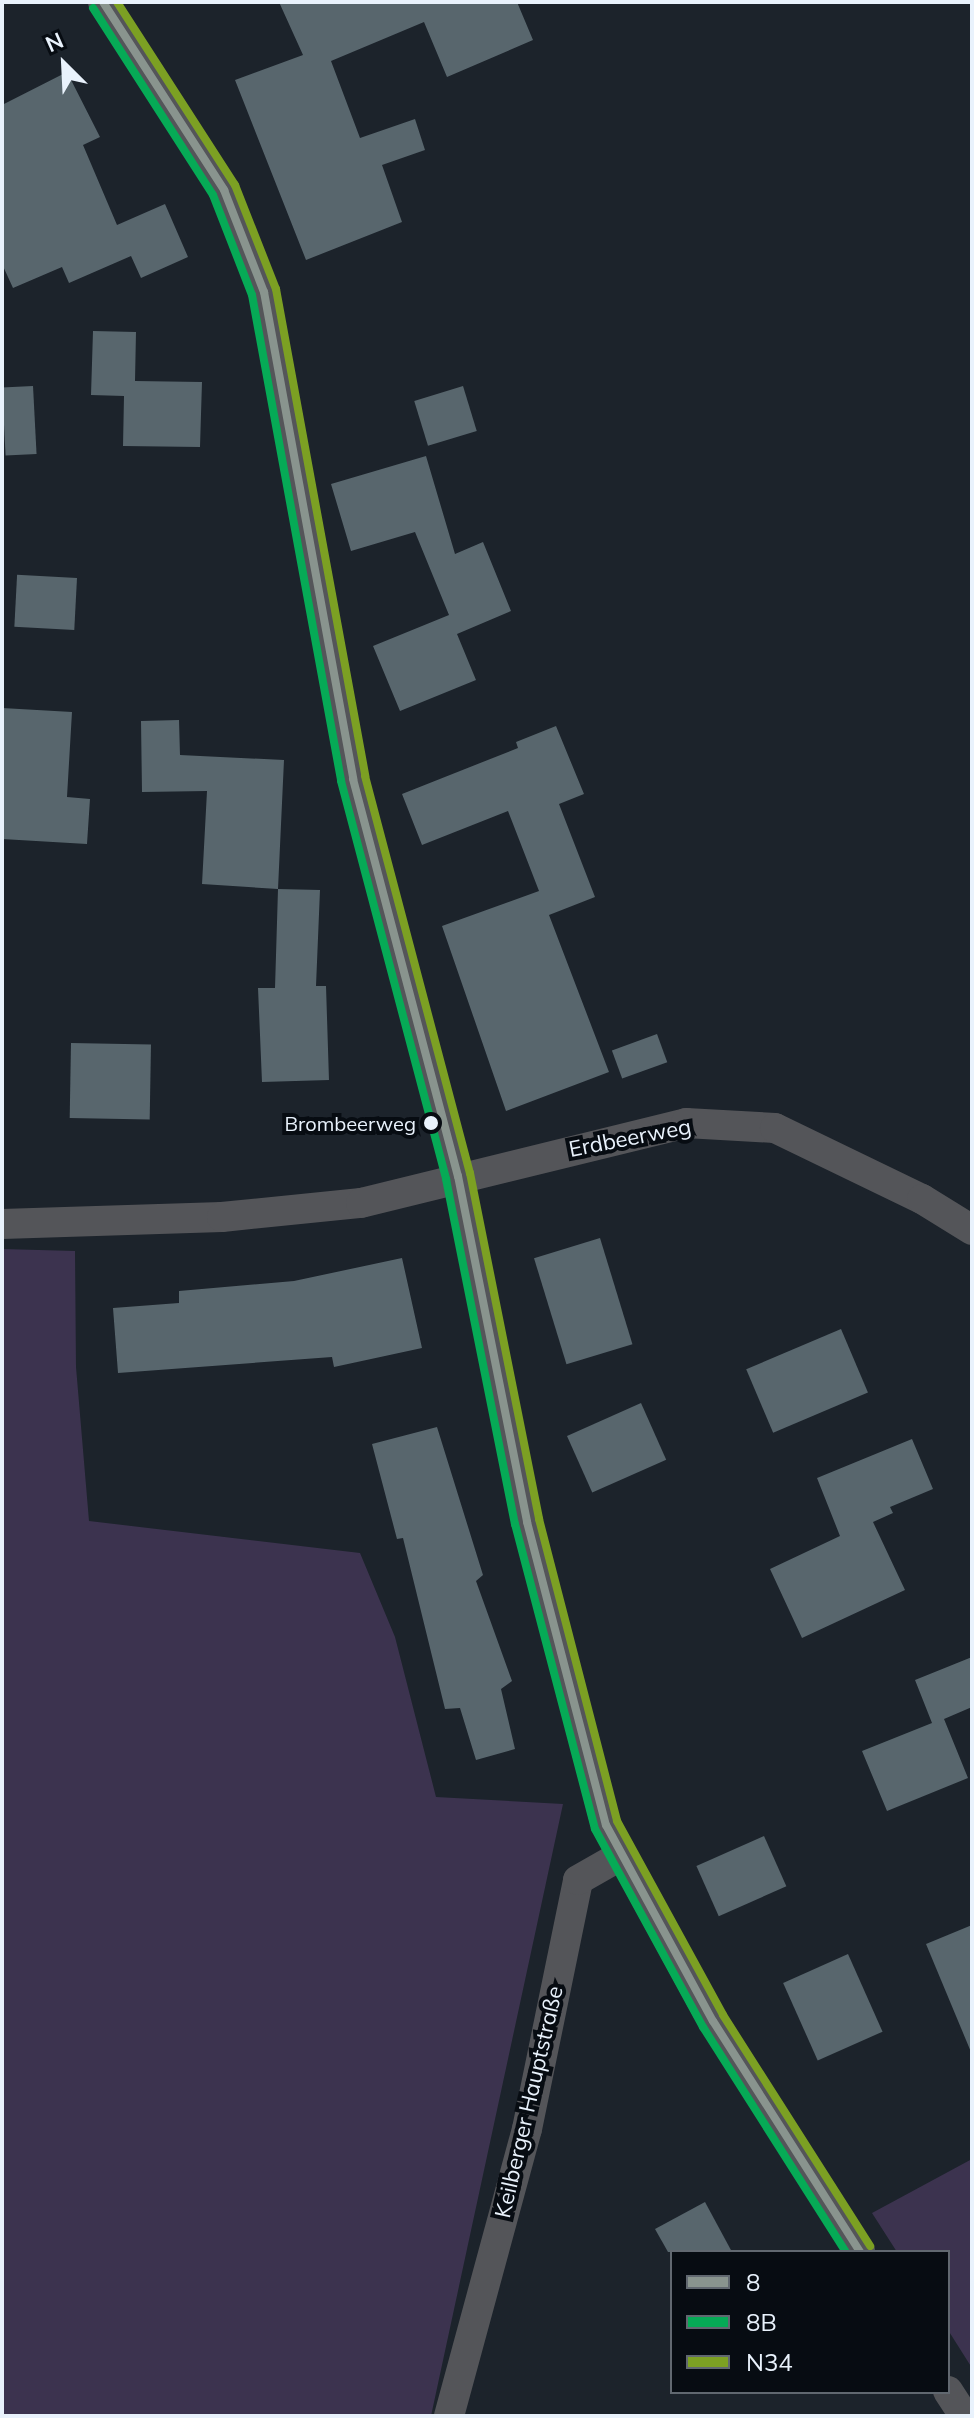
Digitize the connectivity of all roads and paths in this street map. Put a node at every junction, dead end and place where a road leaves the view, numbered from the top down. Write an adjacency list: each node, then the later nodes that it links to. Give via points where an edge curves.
1 (103, 2): 2 (street, via 224,190 264,292 353,779)
2 (458, 1176): 3 (street, via 361,1203); 4 (street, Erdbeerweg, via 686,1123 775,1128 922,1199); 5 (street, via 527,1522 606,1825)
3 (2, 1224)
4 (972, 1230)
5 (620, 1856): 6 (street, via 713,2021); 8 (street, Keilberger Hauptstraße, via 578,1880 527,2129)
6 (859, 2250)
7 (950, 2394): 9 (street)
8 (449, 2416)
9 (964, 2416)

